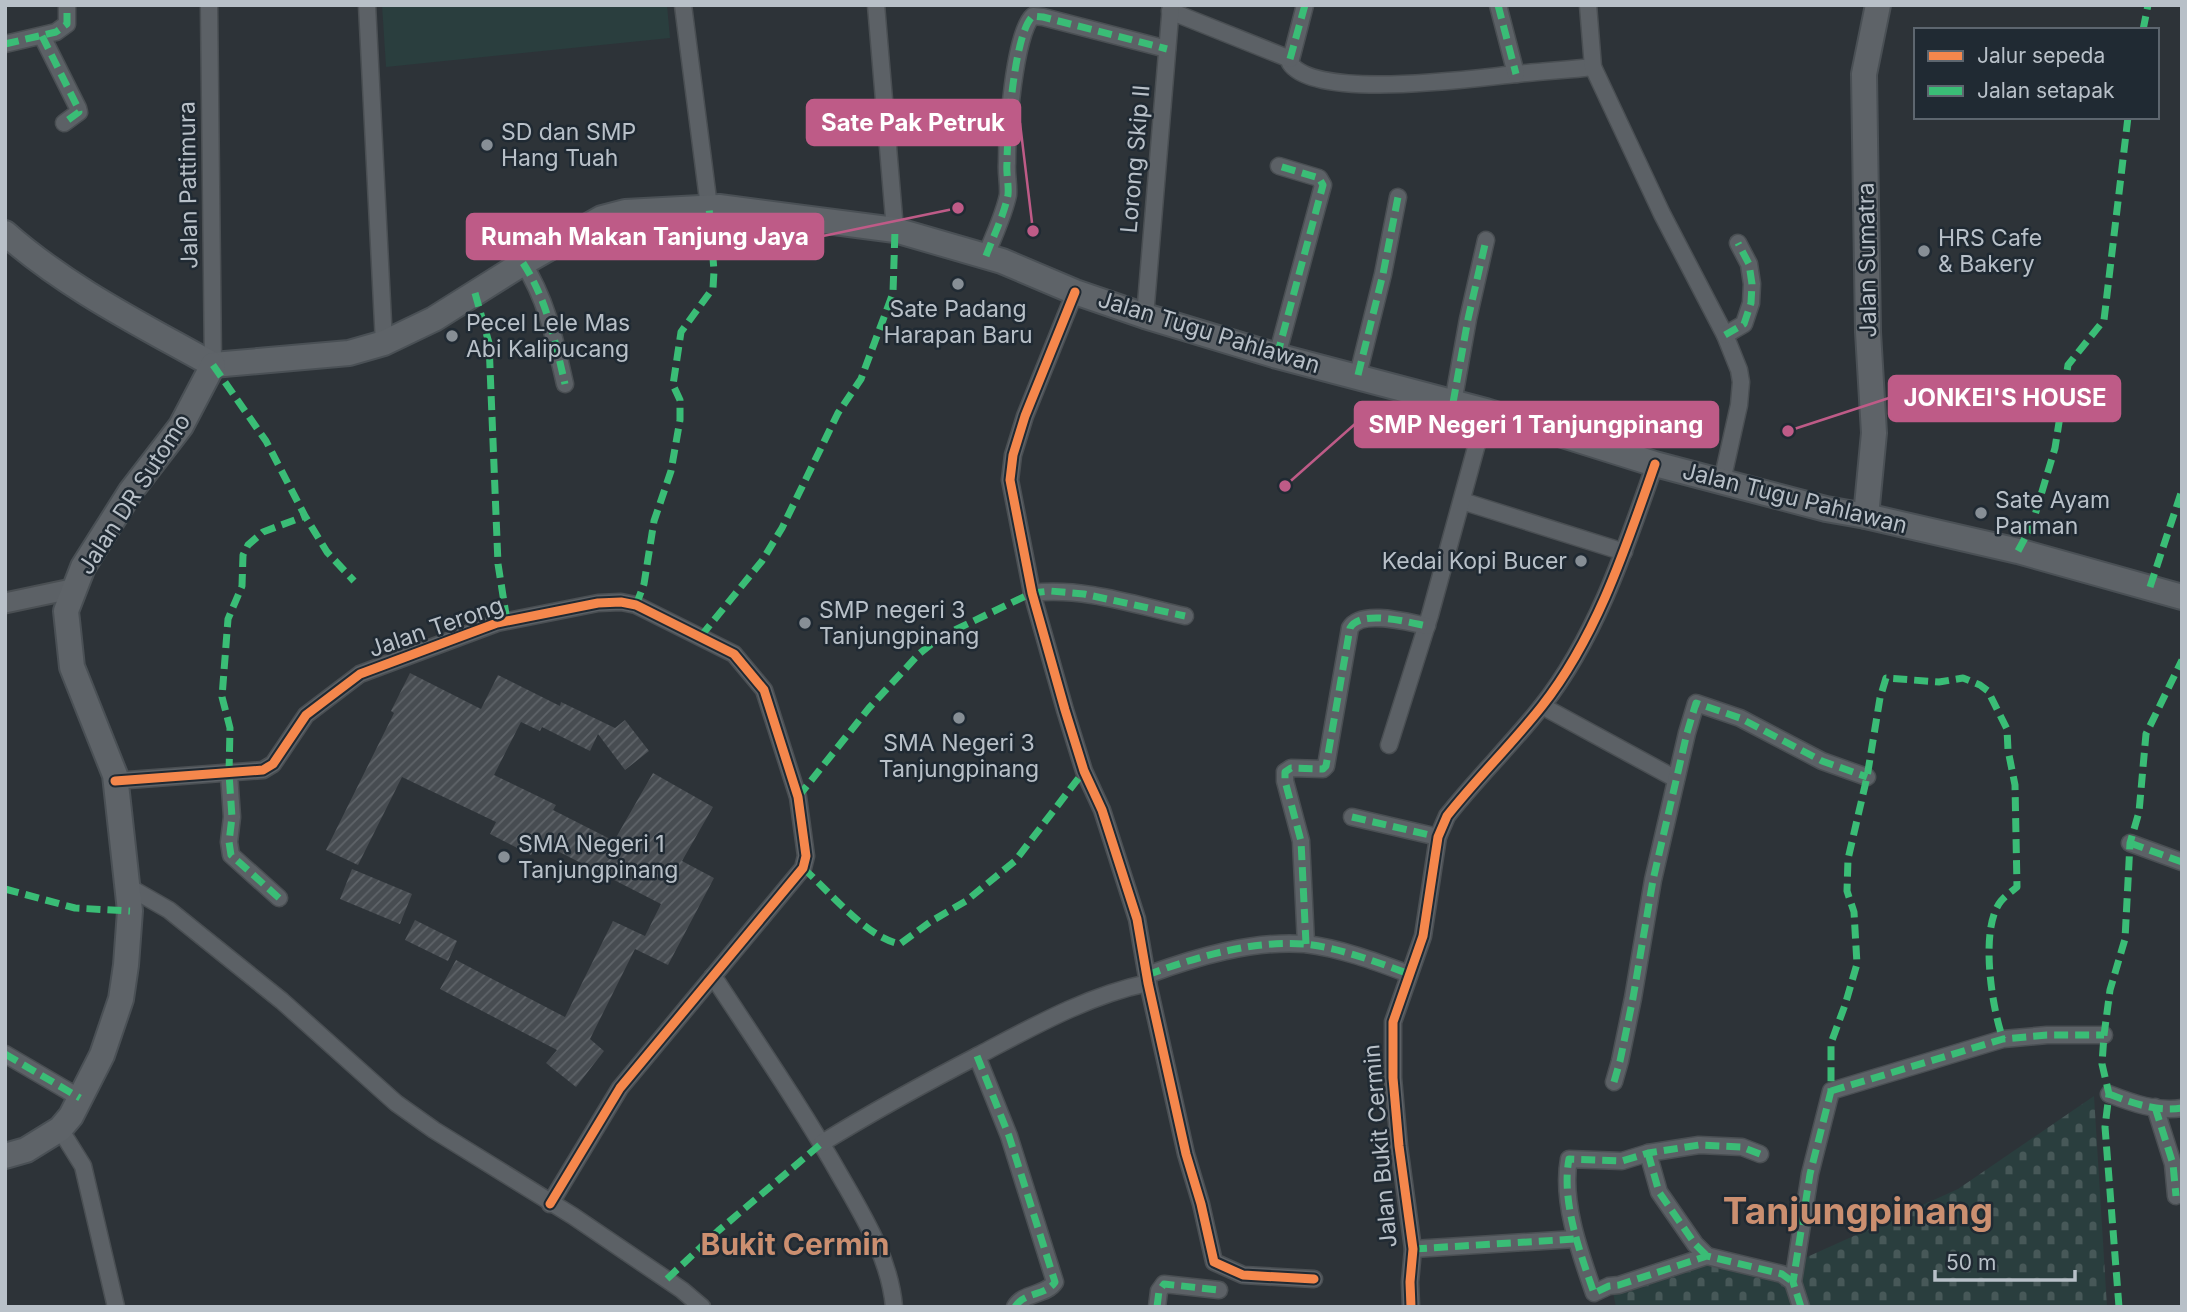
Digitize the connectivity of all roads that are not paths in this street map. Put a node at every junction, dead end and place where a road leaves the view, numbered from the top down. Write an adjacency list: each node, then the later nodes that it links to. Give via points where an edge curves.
1 (67, 5): 11 (street, via 67,24)
2 (208, 5): 32 (street, Jalan Pattimura)
3 (367, 5): 30 (street)
4 (683, 5): 20 (street)
5 (876, 5): 21 (street)
6 (1304, 5): 14 (street)
7 (1498, 5): 16 (street)
8 (1588, 5): 15 (street)
9 (1878, 5): 40 (main road, Jalan Sumatra, via 1864,74 1874,433)
10 (1170, 8): 13 (street, Lorong Skip II); 14 (street)
11 (42, 36): 12 (street); 17 (street, via 78,107 76,116)
12 (5, 44)
13 (1167, 49): 25 (street, via 1043,16 1029,19 1011,95 1008,195); 28 (street, Lorong Skip II)
14 (1290, 59): 16 (street, via 1299,73 1359,83 1403,85)
15 (1593, 68): 16 (street); 29 (street)
16 (1516, 74)
17 (64, 123)
18 (1279, 166): 31 (street, via 1319,178 1323,185)
19 (1398, 197): 33 (street)
20 (709, 207): 21 (main road, Jalan Tugu Pahlawan); 26 (main road, Jalan Tugu Pahlawan, via 625,212 602,218)
21 (895, 230): 25 (main road, Jalan Tugu Pahlawan)
22 (5, 233): 32 (main road, via 36,261 94,298)
23 (1486, 240): 35 (street)
24 (1738, 243): 29 (street, via 1749,264 1751,303 1744,324)
25 (986, 256): 27 (main road, Jalan Tugu Pahlawan)
26 (523, 263): 30 (main road, Jalan Tugu Pahlawan); 34 (street, via 545,306)
27 (1075, 292): 28 (main road, Jalan Tugu Pahlawan); 43 (street, via 1013,455 1010,480)
28 (1145, 316): 31 (main road, Jalan Tugu Pahlawan)
29 (1725, 335): 38 (street, via 1741,382)
30 (384, 343): 32 (main road, Jalan Tugu Pahlawan, via 349,353)
31 (1277, 356): 33 (main road, Jalan Tugu Pahlawan)
32 (213, 365): 42 (main road, Jalan DR Sutomo, via 181,426 131,491 90,556)
33 (1358, 376): 35 (main road, Jalan Tugu Pahlawan)
34 (565, 384)
35 (1453, 403): 36 (main road, Jalan Tugu Pahlawan)
36 (1486, 411): 37 (main road, Jalan Tugu Pahlawan); 39 (street)
37 (1655, 464): 38 (main road, Jalan Tugu Pahlawan); 41 (street, Jalan Bukit Cermin)
38 (1722, 481): 40 (main road, Jalan Tugu Pahlawan)
39 (1462, 501): 41 (street); 47 (street)
40 (1866, 516): 44 (main road, Jalan Tugu Pahlawan, via 2069,564)
41 (1624, 552): 48 (street, Jalan Bukit Cermin, via 1576,654)
42 (76, 588): 45 (street); 53 (main road, Jalan DR Sutomo, via 66,611 72,667)
43 (1032, 593): 46 (street, via 1084,594); 63 (street, via 1084,771 1102,810 1137,919)
44 (2182, 597)
45 (5, 603)
46 (1185, 616)
47 (1427, 626): 49 (street); 60 (street, via 1364,618 1354,622 1326,766 1285,772 1301,841)
48 (1542, 705): 52 (street); 55 (street, Jalan Bukit Cermin, via 1454,806)
49 (1389, 745)
50 (229, 774): 53 (street, Jalan Terong); 59 (street, via 231,855); 62 (street, Jalan Terong, via 273,764 306,715 360,674 497,623 598,603 636,605 734,654 757,681 764,690 798,796 806,856 803,868)
51 (1867, 776): 52 (street, via 1822,761 1740,718 1696,703)
52 (1676, 779): 67 (street)
53 (115, 781): 58 (main road, Jalan DR Sutomo)
54 (1352, 817): 55 (street)
55 (1438, 837): 61 (street, Jalan Bukit Cermin, via 1423,936)
56 (2130, 843): 57 (street)
57 (2182, 862)
58 (127, 886): 69 (main road, Jalan DR Sutomo, via 130,911 121,999 102,1055); 78 (street, via 169,910 282,1001 396,1103)
59 (279, 898)
60 (1306, 944): 61 (street); 63 (street, via 1200,956)
61 (1409, 974): 80 (street, Jalan Bukit Cermin, via 1393,1022 1393,1078)
62 (713, 976): 73 (street); 78 (street, Jalan Terong, via 620,1088)
63 (1148, 979): 66 (street, via 1103,995); 82 (street, via 1214,1262 1243,1275)
64 (2104, 1035): 83 (street, via 2003,1039 1831,1091)
65 (5, 1054): 69 (street)
66 (977, 1056): 73 (street); 88 (street, via 1009,1136 1055,1282 1051,1288 1021,1298)
67 (1614, 1082)
68 (2109, 1094): 70 (street)
69 (80, 1098): 72 (main road, Jalan DR Sutomo)
70 (2155, 1107): 71 (street); 77 (street, via 2173,1164)
71 (2182, 1108)
72 (60, 1129): 76 (main road, Jalan DR Sutomo, via 26,1150); 85 (street, via 83,1166)
73 (822, 1143): 87 (street, via 881,1252)
74 (1648, 1153): 75 (street, via 1699,1145 1742,1147); 79 (street, via 1622,1161 1569,1158 1565,1176); 81 (street, via 1659,1192)
75 (1760, 1154)
76 (5, 1156)
77 (2176, 1196)
78 (550, 1203): 86 (street)
79 (1575, 1239): 80 (street); 81 (street, via 1594,1293)
80 (1413, 1249): 90 (street, Jalan Bukit Cermin)
81 (1707, 1256): 83 (street, via 1773,1271)
82 (1314, 1279)
83 (1793, 1282): 91 (street)
84 (1219, 1290): 89 (street, via 1164,1284)
85 (116, 1307)
86 (702, 1307)
87 (894, 1307)
88 (1015, 1307)
89 (1157, 1307)
90 (1411, 1307)
91 (1801, 1307)

